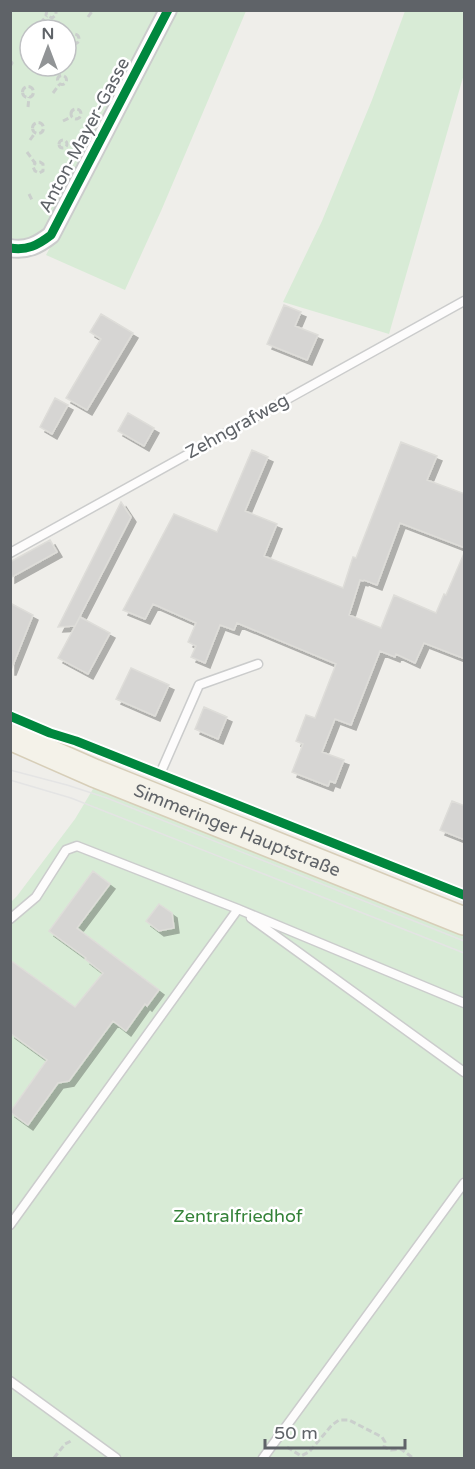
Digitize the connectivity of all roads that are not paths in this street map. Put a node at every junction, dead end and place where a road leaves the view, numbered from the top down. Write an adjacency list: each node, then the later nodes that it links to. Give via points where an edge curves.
1 (168, 10): 2 (street, Anton-Mayer-Gasse, via 51,235 24,249)
2 (10, 248)
3 (465, 301): 4 (lane, Zehngrafweg)
4 (10, 552)
5 (258, 664): 7 (lane, via 199,685)
6 (10, 736): 10 (main road, Simmeringer Hauptstraße)
7 (160, 774)
8 (238, 909): 9 (lane, via 77,846 66,850 36,897); 11 (lane); 12 (lane); 14 (lane)
9 (10, 920)
10 (465, 921)
11 (465, 1003)
12 (465, 1072)
13 (465, 1183): 17 (lane)
14 (10, 1225)
15 (10, 1381): 16 (lane)
16 (116, 1458)
17 (263, 1458)

